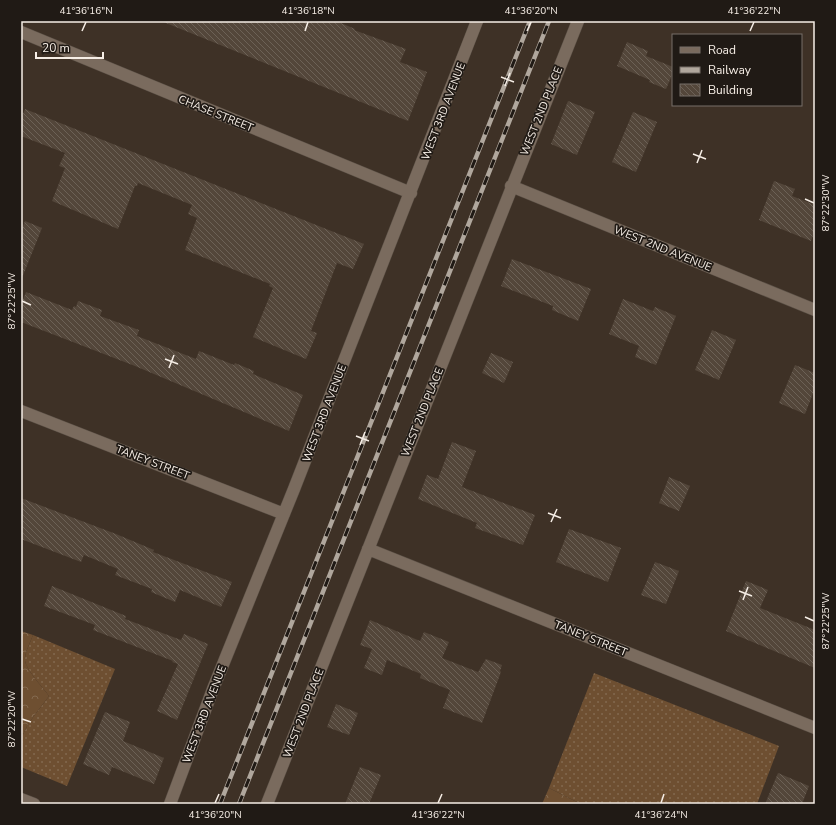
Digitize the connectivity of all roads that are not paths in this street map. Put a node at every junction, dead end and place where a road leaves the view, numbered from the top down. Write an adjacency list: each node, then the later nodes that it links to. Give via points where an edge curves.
1 (477, 21): 5 (street, WEST 3RD AVENUE)
2 (578, 21): 4 (street, WEST 2ND PLACE)
3 (21, 32): 5 (street, CHASE STREET)
4 (511, 186): 6 (street, WEST 2ND AVENUE); 9 (street, WEST 2ND PLACE)
5 (411, 193): 8 (street, WEST 3RD AVENUE)
6 (815, 310)
7 (21, 411): 8 (street, TANEY STREET)
8 (284, 514): 13 (street, WEST 3RD AVENUE, via 213,689)
9 (368, 549): 10 (street, TANEY STREET); 14 (street, WEST 2ND PLACE)
10 (815, 728)
11 (21, 799): 12 (street)
12 (34, 804)
13 (170, 804)
14 (267, 804)

